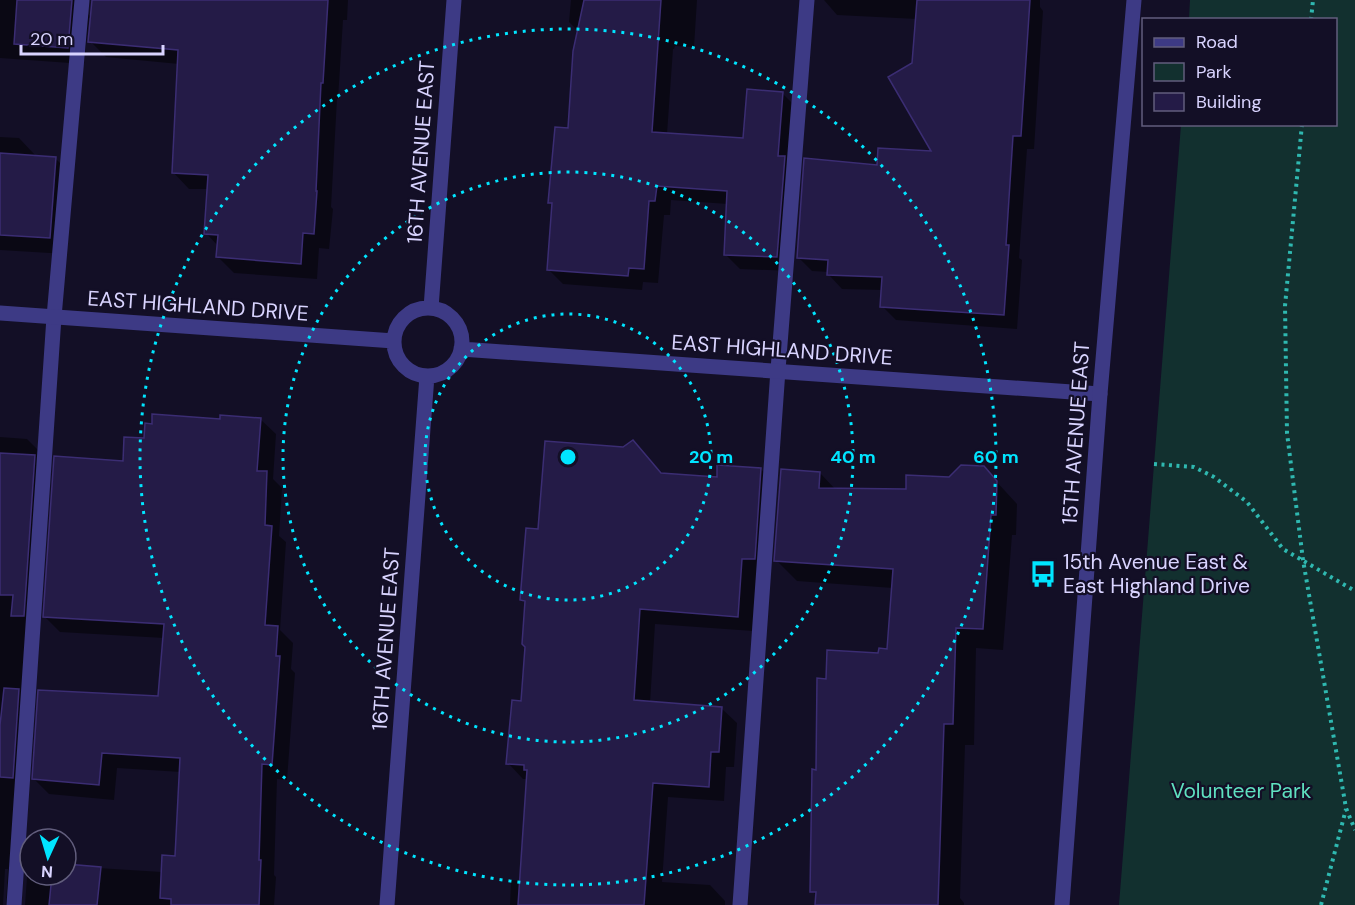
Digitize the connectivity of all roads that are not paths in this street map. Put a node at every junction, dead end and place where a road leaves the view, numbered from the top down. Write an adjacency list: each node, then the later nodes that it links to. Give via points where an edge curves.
1 (81, 0): 7 (street)
2 (454, 0): 5 (street, 16TH AVENUE EAST)
3 (807, 0): 10 (street)
4 (1134, 0): 12 (street, 15TH AVENUE EAST)
5 (431, 308): 8 (street, via 405,316); 9 (street, via 448,314 456,322)
6 (0, 313): 7 (street, EAST HIGHLAND DRIVE)
7 (54, 316): 8 (street, EAST HIGHLAND DRIVE); 13 (street)
8 (394, 341): 11 (street, via 403,366)
9 (461, 349): 10 (street, EAST HIGHLAND DRIVE); 11 (street, via 445,372)
10 (778, 370): 12 (street, EAST HIGHLAND DRIVE); 15 (street)
11 (427, 376): 14 (street, 16TH AVENUE EAST)
12 (1100, 394): 16 (street, 15TH AVENUE EAST)
13 (14, 905)
14 (387, 905)
15 (740, 905)
16 (1062, 905)

